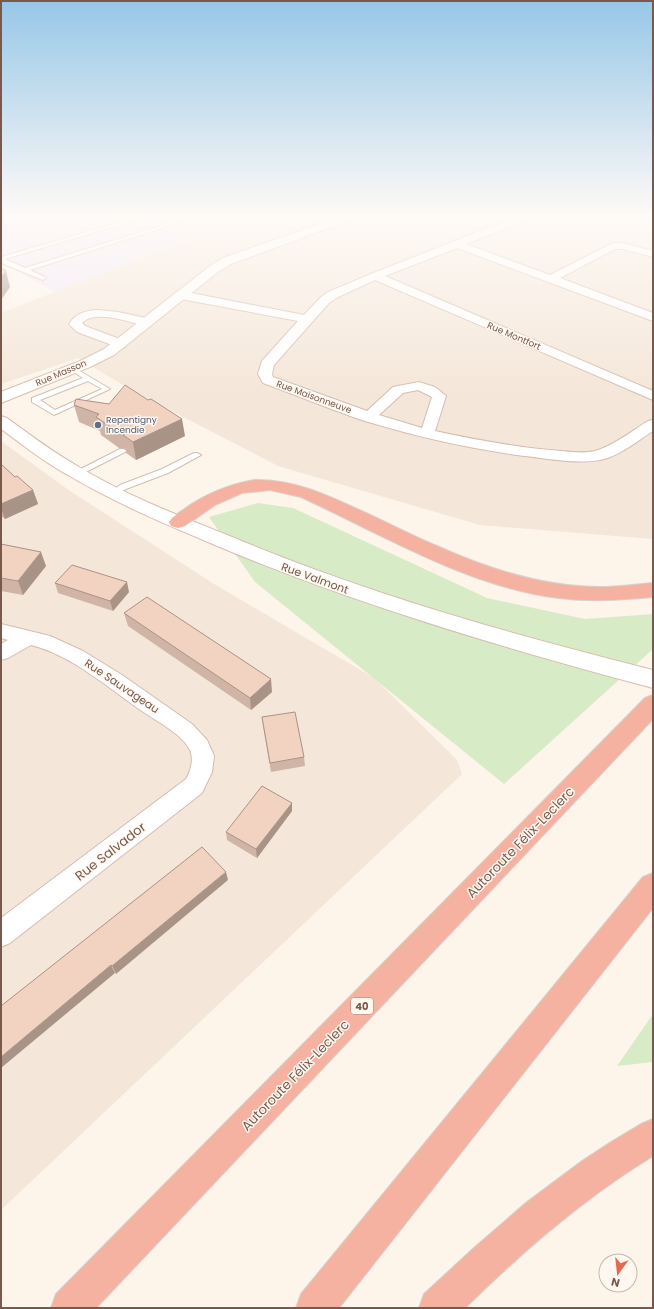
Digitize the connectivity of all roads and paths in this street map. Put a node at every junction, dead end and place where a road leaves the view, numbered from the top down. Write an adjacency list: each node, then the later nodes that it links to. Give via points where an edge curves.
1 (204, 277): 5 (street, Rue Masson)
2 (373, 277): 7 (street, Rue Maisonneuve, via 332,295)
3 (378, 277): 12 (street, Rue Montfort)
4 (552, 278): 6 (street)
5 (181, 295): 7 (street); 8 (street, Rue Masson)
6 (653, 317)
7 (307, 319): 14 (street, Rue Maisonneuve, via 267,364 265,374 268,380)
8 (146, 322): 9 (street, Rue Masson); 9 (street, via 96,312 77,320 75,324 81,328)
9 (120, 344): 10 (street, Rue Masson)
10 (73, 369): 11 (lane); 13 (street, Rue Masson)
11 (88, 378): 11 (lane, via 107,389 54,413 35,400)
12 (653, 396)
13 (1, 398)
14 (369, 417): 17 (street, Rue Maisonneuve); 17 (street, via 398,390 419,386 439,396)
15 (1, 421): 20 (street, Rue Valmont)
16 (653, 424): 17 (street, Rue Maisonneuve, via 618,447 600,455 582,457 490,448)
17 (427, 434)
18 (123, 450): 20 (lane)
19 (197, 455): 21 (lane)
20 (77, 473): 21 (street, Rue Valmont)
21 (114, 493): 22 (street, Rue Valmont)
22 (178, 522): 23 (highway, via 206,501 230,490 257,485 280,486 306,494 452,562 507,581 581,593); 27 (street, Rue Valmont, via 349,591 470,630)
23 (653, 590)
24 (1, 631): 25 (street, Rue Sauvageau)
25 (27, 638): 26 (street); 29 (street, Rue Sauvageau, via 48,643 80,658 119,682 183,728 199,746)
26 (1, 653)
27 (653, 679)
28 (653, 704): 33 (highway, Autoroute Félix-Leclerc / 40)
29 (202, 758): 31 (street, Rue Salvador, via 202,771 194,786)
30 (653, 886): 34 (highway)
31 (1, 934)
32 (653, 1136): 35 (highway, via 610,1162 558,1199 496,1252)
33 (70, 1308)
34 (315, 1308)
35 (438, 1308)

